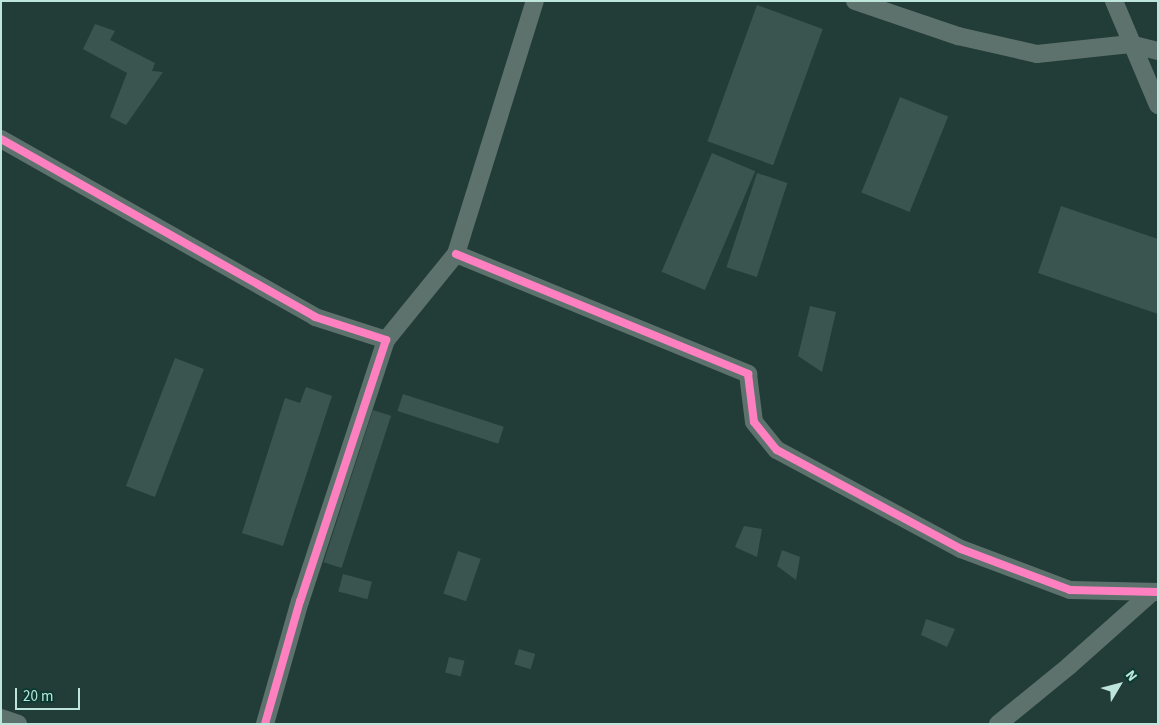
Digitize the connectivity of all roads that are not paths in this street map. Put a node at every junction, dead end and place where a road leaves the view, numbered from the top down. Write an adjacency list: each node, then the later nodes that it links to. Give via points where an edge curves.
1 (535, 1): 8 (street)
2 (855, 1): 4 (street, via 958,36 1037,54)
3 (1114, 1): 4 (street)
4 (1130, 44): 5 (street); 6 (street)
5 (1158, 51)
6 (1158, 104)
7 (1, 139): 9 (street, via 315,317)
8 (456, 254): 9 (street); 10 (street, via 748,374 754,422 777,450 961,549 1070,590)
9 (386, 340): 13 (street, via 300,601)
10 (1154, 593): 14 (street)
11 (1, 718): 12 (street)
12 (18, 724)
13 (266, 724)
14 (998, 724)

